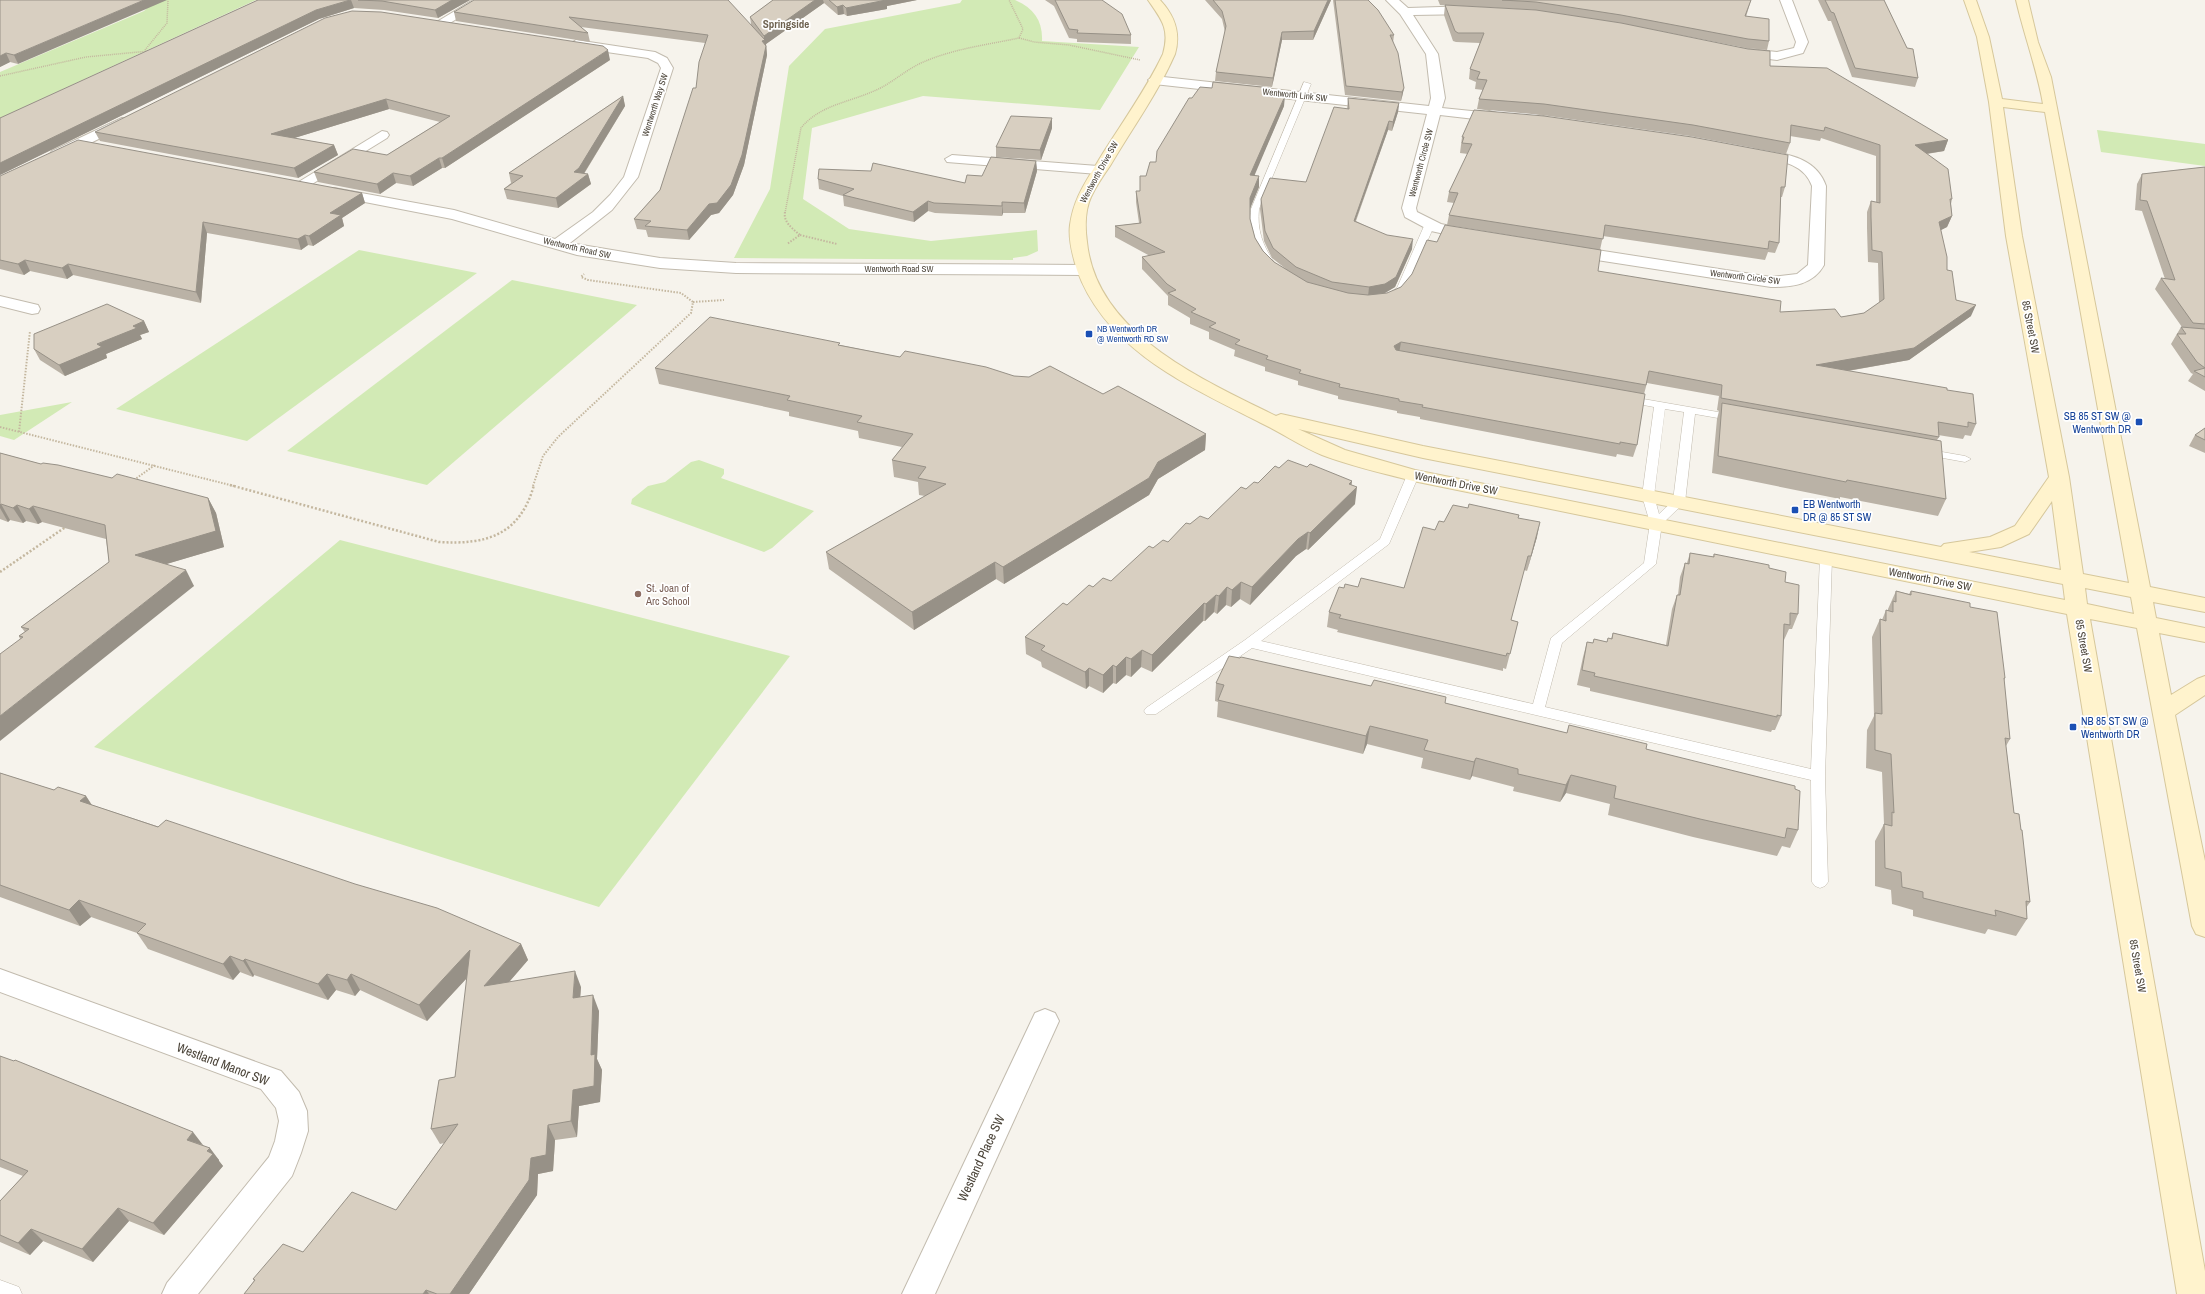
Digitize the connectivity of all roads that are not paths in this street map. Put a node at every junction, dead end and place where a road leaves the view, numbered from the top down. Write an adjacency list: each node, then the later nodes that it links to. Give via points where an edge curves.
1 (482, 0): 10 (street)
2 (1154, 0): 14 (main road, Wentworth Drive SW, via 1165,12 1173,30 1171,49)
3 (1392, 0): 8 (street)
4 (1786, 0): 13 (street, via 1802,42 1799,50 1777,56)
5 (1970, 0): 18 (main road, 85 Street SW, via 1982,37)
6 (2024, 4): 20 (main road, via 2045,77)
7 (1484, 10): 8 (street)
8 (1405, 12): 19 (street, via 1432,54)
9 (426, 21): 10 (street)
10 (441, 23): 11 (street)
11 (464, 27)
12 (564, 42): 32 (street, Wentworth Way SW, via 651,55 663,60 667,68 631,177 623,190 590,224)
13 (1731, 50)
14 (1160, 71): 15 (street, Wentworth Link SW); 29 (main road, Wentworth Drive SW)
15 (1305, 90): 16 (street, Wentworth Link SW); 19 (street, Wentworth Link SW); 34 (lane, via 1255,210 1253,226 1263,253)
16 (1407, 95)
17 (1422, 96): 19 (street)
18 (1996, 102): 20 (main road); 47 (main road, 85 Street SW, via 2014,236)
19 (1437, 104): 22 (street, via 1492,117); 30 (street, Wentworth Circle SW, via 1408,208 1410,214)
20 (2050, 109): 54 (main road)
21 (136, 115): 24 (street)
22 (1558, 122)
23 (382, 135): 32 (street, Wentworth Road SW, via 292,185 440,212)
24 (80, 143): 25 (street); 28 (street)
25 (102, 147)
26 (1742, 150): 33 (street, Wentworth Circle SW, via 1794,161 1813,171 1818,178 1820,186 1816,265 1814,270 1804,277 1788,282 1760,280)
27 (952, 158): 29 (street)
28 (46, 159)
29 (1098, 170): 35 (main road, Wentworth Drive SW, via 1078,211 1078,243)
30 (1429, 226): 31 (street, Wentworth Circle SW); 36 (lane, via 1401,290)
31 (1489, 238)
32 (556, 245): 35 (street, Wentworth Road SW, via 628,259 736,268)
33 (1559, 249)
34 (1274, 268)
35 (1084, 270): 42 (main road, Wentworth Drive SW, via 1118,325 1139,344 1192,381)
36 (1379, 300)
37 (0, 301): 38 (street)
38 (32, 309)
39 (1614, 397): 40 (lane)
40 (1660, 405): 41 (lane); 48 (lane)
41 (1690, 410): 43 (lane); 49 (lane)
42 (1264, 417): 46 (main road, Wentworth Drive SW, via 1314,445); 48 (main road, Wentworth Drive SW)
43 (1745, 420)
44 (1918, 451): 45 (lane)
45 (1965, 460)
46 (1413, 475): 50 (main road, Wentworth Drive SW); 59 (lane, via 1385,541)
47 (2059, 477): 51 (main road, via 2022,530 1994,543); 53 (main road, 85 Street SW)
48 (1648, 496): 49 (main road, Wentworth Drive SW); 50 (lane)
49 (1680, 502): 50 (lane); 51 (main road, Wentworth Drive SW)
50 (1656, 523): 52 (main road, Wentworth Drive SW); 61 (lane, via 1650,564 1556,641)
51 (1931, 550): 53 (main road, Wentworth Drive SW)
52 (1826, 558): 56 (main road, Wentworth Drive SW); 64 (lane)
53 (2074, 578): 54 (main road, Wentworth Drive SW); 56 (main road, 85 Street SW)
54 (2140, 592): 55 (main road, Wentworth Drive SW); 57 (main road)
55 (2205, 605)
56 (2077, 608): 57 (main road, Wentworth Drive SW); 73 (main road, 85 Street SW)
57 (2147, 623): 58 (main road, Wentworth Drive SW); 63 (main road)
58 (2205, 635)
59 (1250, 643): 61 (lane); 62 (lane)
60 (2205, 684): 63 (main road)
61 (1538, 710): 64 (lane)
62 (1151, 711)
63 (2162, 712): 66 (main road)
64 (1818, 776): 65 (lane)
65 (1820, 882)
66 (2205, 926)
67 (0, 980): 71 (street, Westland Manor SW, via 271,1080 290,1103 294,1121 290,1143 281,1166)
68 (1045, 1021): 72 (street, Westland Place SW)
69 (0, 1289): 70 (lane)
70 (12, 1294)
71 (178, 1294)
72 (918, 1294)
73 (2193, 1294)

